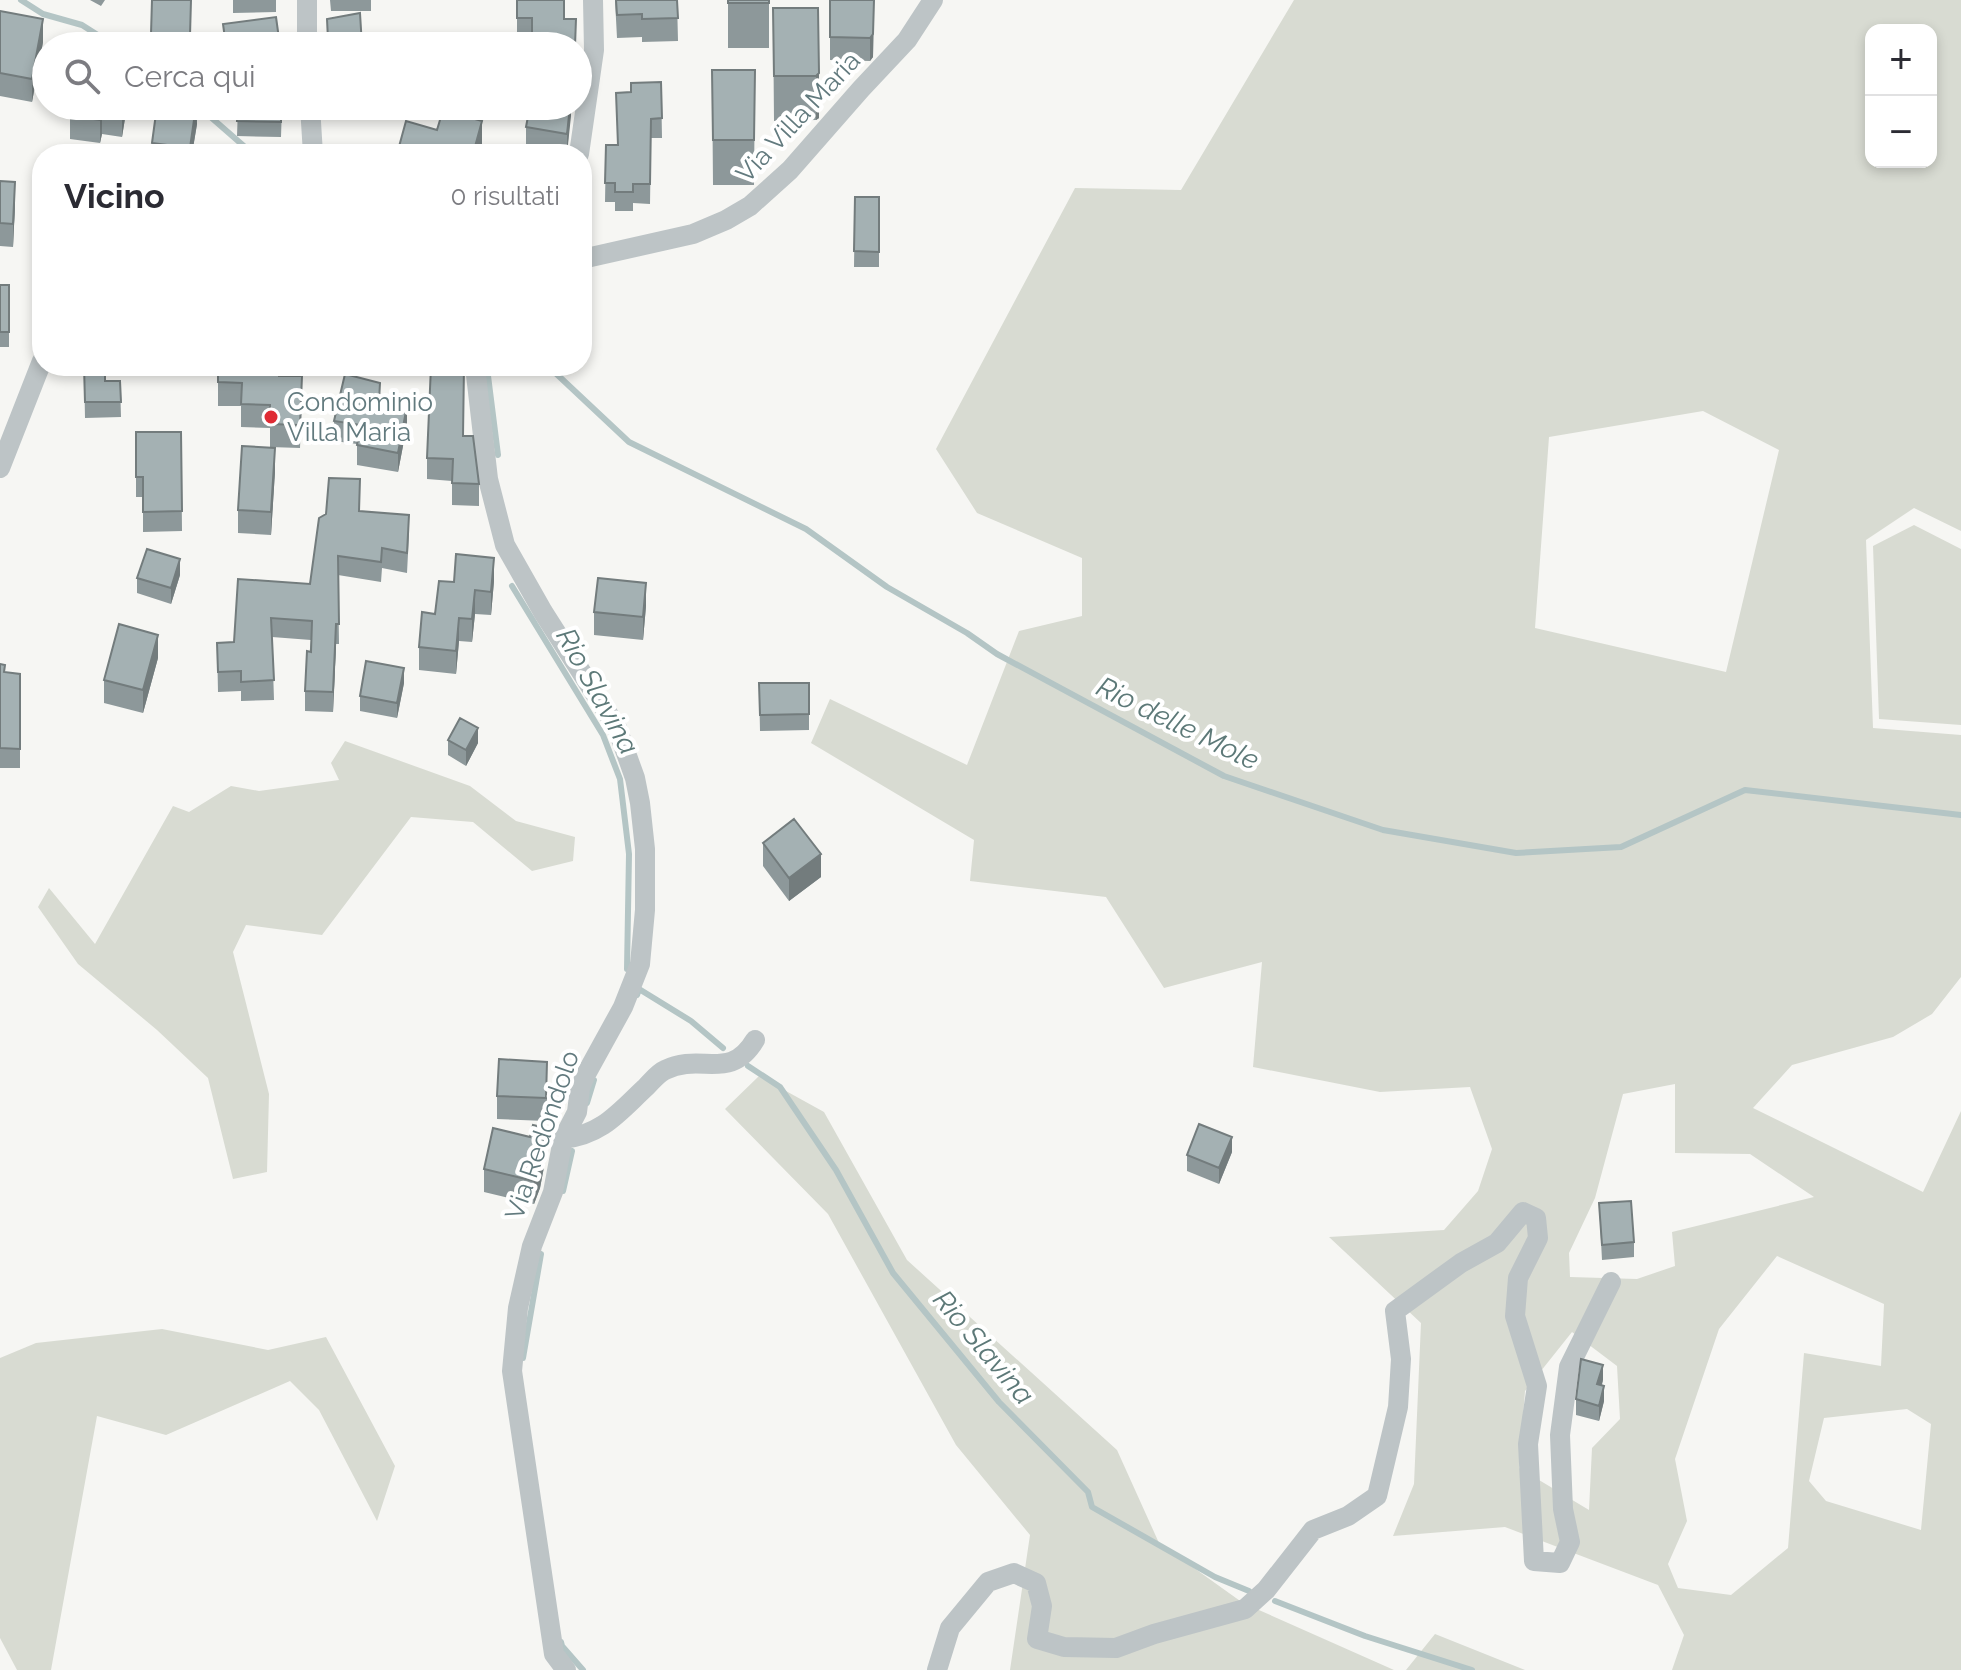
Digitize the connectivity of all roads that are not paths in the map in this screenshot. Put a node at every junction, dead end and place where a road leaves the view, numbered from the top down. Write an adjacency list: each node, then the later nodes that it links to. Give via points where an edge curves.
1 (307, 0): 4 (street)
2 (593, 0): 5 (street)
3 (933, 0): 10 (street, Via Villa Maria, via 907,40 790,170 750,206 693,234)
4 (307, 32)
5 (592, 64)
6 (311, 120): 8 (street)
7 (584, 120): 9 (street)
8 (312, 144)
9 (580, 144)
10 (592, 257)
11 (36, 376): 13 (street)
12 (476, 376): 15 (street, Via Redondolo, via 488,479 505,545 617,728 640,803 645,849 640,964 585,1076 577,1112)
13 (0, 468)
14 (755, 1040): 15 (street, via 736,1062 664,1070 600,1129)
15 (563, 1139): 17 (street, Via Redondolo, via 518,1308 512,1371 554,1654)
16 (1611, 1282): 18 (street, via 1569,1367 1560,1435 1570,1542 1560,1563 1534,1561 1528,1444 1537,1386 1515,1316 1518,1278 1538,1238 1536,1218 1523,1212 1497,1243 1395,1311 1401,1359 1398,1407 1377,1496 1348,1516 1313,1530 1245,1609 1116,1648 1064,1647 1037,1639 1042,1606 1036,1583 1014,1573 988,1582 950,1628)
17 (566, 1670)
18 (937, 1670)

